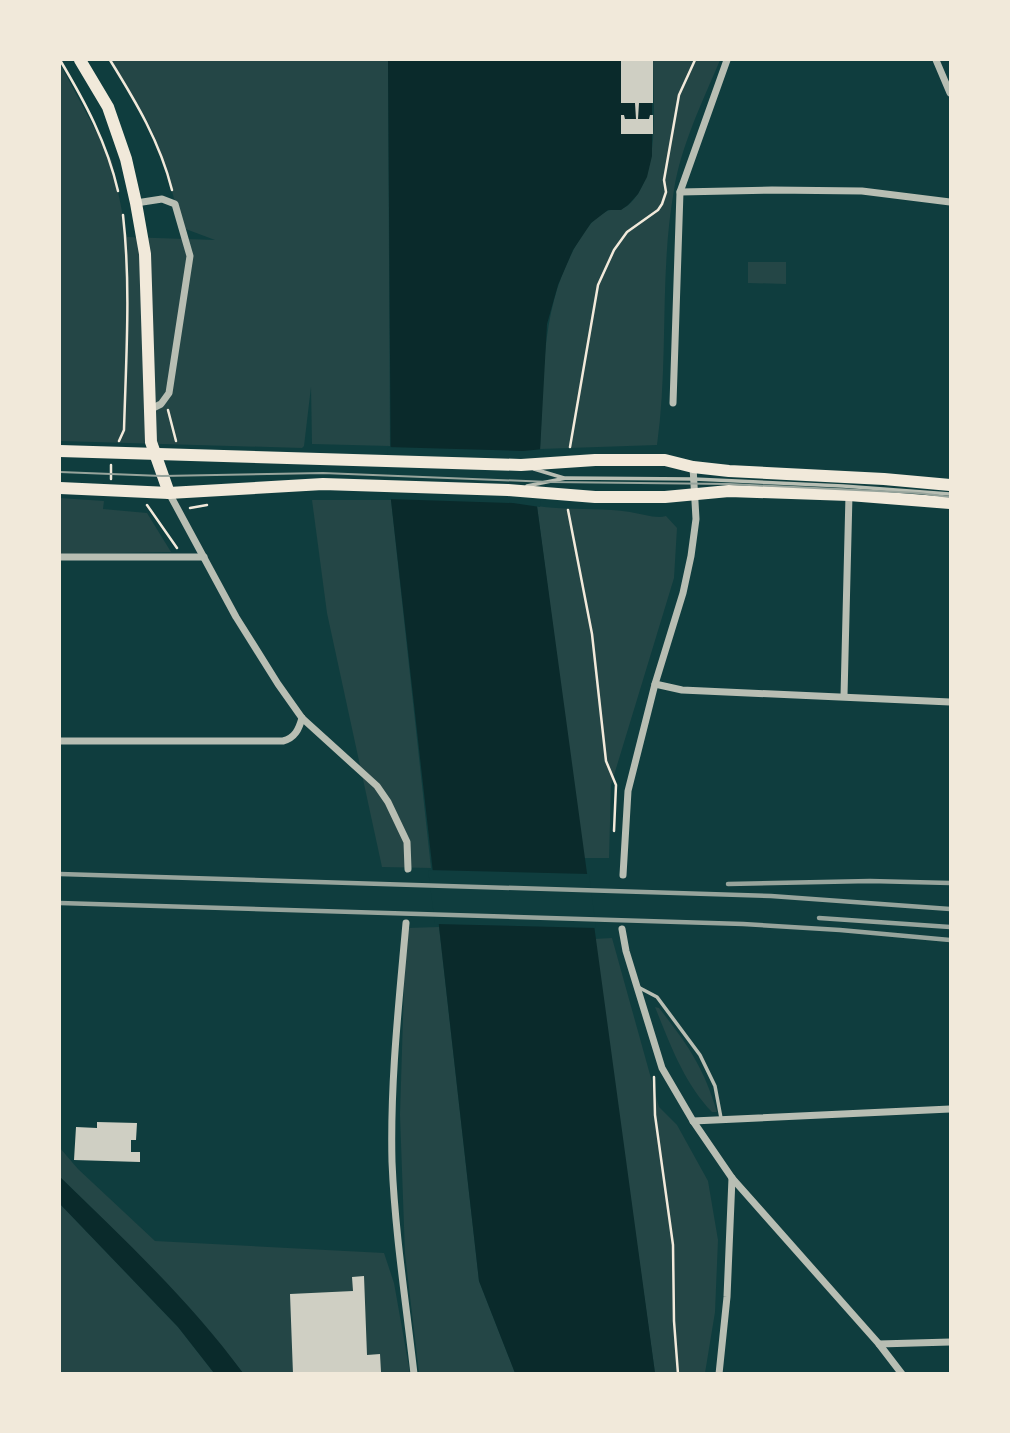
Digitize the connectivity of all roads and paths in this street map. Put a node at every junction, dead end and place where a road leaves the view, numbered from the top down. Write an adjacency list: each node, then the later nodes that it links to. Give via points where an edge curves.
1 (60, 60): 9 (path, via 91,113)
2 (80, 60): 11 (main road, via 108,107)
3 (110, 60): 12 (path, via 154,136)
4 (695, 60): 19 (path, via 679,94 662,204 627,232 598,285)
5 (727, 60): 8 (street)
6 (936, 60): 7 (street)
7 (950, 93)
8 (680, 192): 10 (street, via 862,191); 15 (street)
9 (120, 199)
10 (950, 202)
11 (136, 203): 12 (street, via 162,199); 16 (main road, via 145,254)
12 (175, 204): 14 (street, via 190,256)
13 (123, 211): 17 (path, via 127,312)
14 (165, 399): 16 (street); 18 (path)
15 (673, 403)
16 (148, 410): 22 (main road)
17 (120, 441)
18 (177, 444)
19 (570, 447)
20 (60, 452): 21 (main road)
21 (111, 453): 22 (main road); 29 (path)
22 (155, 455): 23 (main road); 30 (main road)
23 (520, 465): 24 (main road, via 665,460); 25 (lane)
24 (693, 473): 25 (lane); 26 (main road); 31 (lane); 32 (street)
25 (566, 478): 28 (lane)
26 (950, 485)
27 (60, 488): 29 (main road)
28 (508, 490): 30 (main road, via 323,484); 32 (main road, via 595,497)
29 (111, 491): 30 (main road)
30 (169, 493): 39 (street)
31 (950, 494)
32 (695, 495): 33 (main road, via 729,491); 40 (street, via 688,571)
33 (849, 495): 34 (main road); 41 (street)
34 (950, 503)
35 (146, 505): 38 (path)
36 (568, 510): 45 (path, via 592,634 606,761)
37 (60, 557): 38 (street)
38 (184, 557): 39 (street)
39 (205, 557): 43 (street, via 236,617)
40 (655, 684): 41 (street, via 682,690); 47 (street, via 628,792)
41 (844, 696): 42 (street)
42 (950, 702)
43 (302, 718): 44 (street, via 290,739 283,741); 46 (street, via 377,786 407,842)
44 (60, 741)
45 (616, 785)
46 (408, 869)
47 (623, 875)
48 (406, 923): 58 (street, via 392,1111 401,1265)
49 (622, 929): 50 (street)
50 (636, 986): 53 (lane, via 657,997 700,1055 715,1086); 54 (street, via 662,1068)
51 (654, 1073): 59 (path, via 655,1115 673,1245)
52 (950, 1110): 53 (street)
53 (722, 1119): 54 (street)
54 (693, 1121): 55 (street)
55 (732, 1178): 57 (street); 60 (street)
56 (950, 1342): 57 (street)
57 (879, 1344): 61 (street)
58 (414, 1374)
59 (678, 1374)
60 (719, 1374)
61 (902, 1374)

